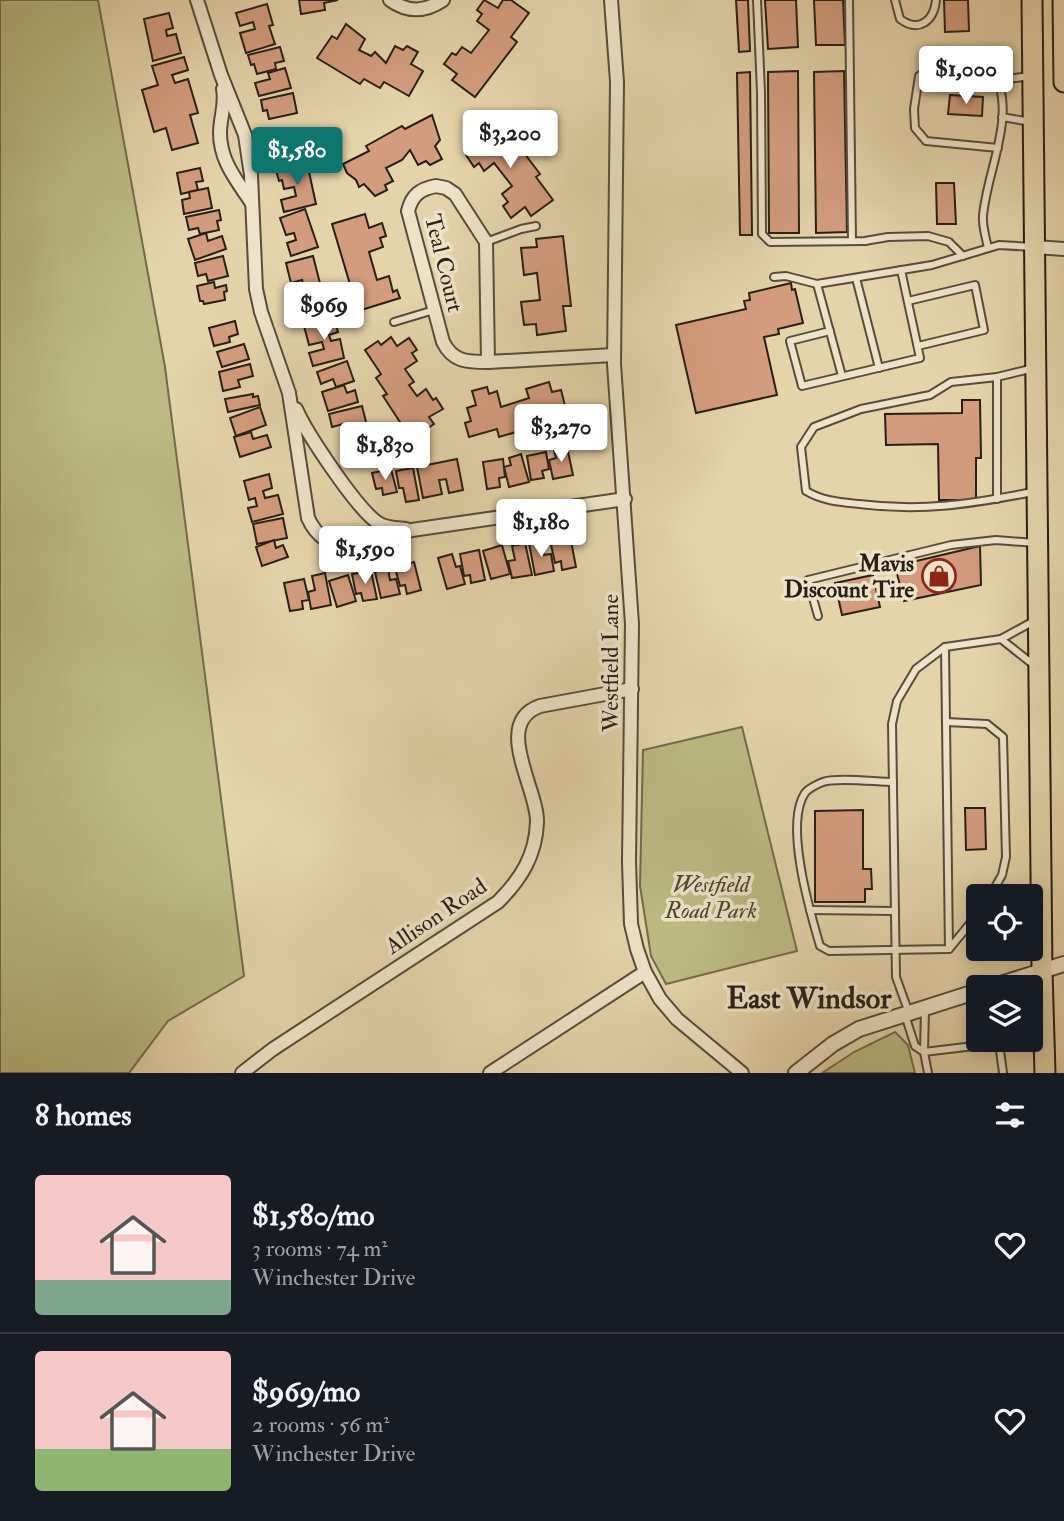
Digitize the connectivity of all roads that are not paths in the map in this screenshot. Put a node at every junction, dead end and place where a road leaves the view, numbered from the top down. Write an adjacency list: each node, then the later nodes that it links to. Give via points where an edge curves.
1 (197, 0): 12 (street)
2 (390, 0): 3 (street, via 410,10 434,7)
3 (443, 0)
4 (611, 0): 36 (street, Westfield Lane, via 617,82)
5 (757, 0): 21 (lane, via 762,234 770,242)
6 (849, 0): 21 (lane)
7 (895, 0): 8 (lane, via 900,19 906,24 923,24 935,12)
8 (936, 0)
9 (1032, 0): 13 (highway)
10 (1063, 0): 11 (highway)
11 (1064, 45): 15 (highway)
12 (221, 75): 19 (street, via 245,135); 19 (street, via 225,98 221,149 228,169)
13 (1032, 76): 14 (lane); 17 (highway)
14 (1000, 80): 16 (lane); 18 (lane, via 992,68 931,68 919,76 914,109 915,128 926,141)
15 (1064, 82)
16 (1002, 117): 17 (lane); 18 (lane)
17 (1033, 122): 23 (highway)
18 (998, 148): 24 (lane, via 982,218)
19 (251, 203): 42 (street, via 256,289)
20 (536, 226): 22 (lane)
21 (852, 241): 26 (lane, via 928,236 948,242)
22 (486, 242): 32 (street, Teal Court, via 455,194 446,188 425,188 410,202 408,211); 37 (street, Teal Court)
23 (1035, 247): 24 (lane); 25 (street); 39 (highway)
24 (988, 248): 26 (lane)
25 (1064, 248)
26 (963, 256): 27 (lane)
27 (901, 271): 29 (lane); 31 (lane)
28 (774, 277): 30 (lane)
29 (856, 278): 30 (lane); 38 (lane)
30 (817, 284): 34 (lane)
31 (908, 301): 35 (lane); 35 (lane, via 975,285 984,330)
32 (434, 310): 33 (lane); 37 (street, Teal Court, via 443,342 456,359)
33 (394, 322)
34 (830, 331): 40 (lane); 40 (lane, via 790,341 802,386)
35 (918, 346): 38 (lane, via 920,358)
36 (614, 355): 37 (street, Teal Court); 44 (street, Westfield Lane)
37 (488, 362)
38 (879, 368): 40 (lane)
39 (1036, 368): 41 (lane); 43 (highway)
40 (842, 376)
41 (998, 377): 45 (lane); 45 (lane, via 951,382 930,395 861,409 814,427 801,447 806,491 821,500 897,509)
42 (289, 393): 46 (street, via 315,445 371,518 392,528); 46 (street, via 307,518 321,538 343,547)
43 (1037, 492): 45 (lane); 47 (highway)
44 (625, 499): 46 (street); 53 (street, Westfield Lane)
45 (997, 499)
46 (412, 530)
47 (1038, 543): 48 (lane, via 996,540 951,545 808,580); 49 (highway)
48 (818, 616)
49 (1038, 618): 50 (lane); 52 (highway)
50 (1001, 639): 51 (lane); 52 (lane)
51 (944, 647): 54 (lane); 55 (lane, via 916,669 897,701 892,724)
52 (1039, 669): 63 (highway)
53 (632, 689): 64 (street, Westfield Lane, via 631,914); 70 (street, Allison Road, via 540,706 520,723 518,749 536,803 536,836 524,872 498,902)
54 (946, 722): 56 (lane, via 987,724 1003,737 1006,857); 60 (lane)
55 (893, 782): 57 (lane, via 824,781 806,791 798,807 799,847); 58 (lane)
56 (996, 884)
57 (810, 910): 58 (lane); 61 (lane, via 820,946 829,951)
58 (895, 911): 61 (lane)
59 (966, 928): 60 (lane)
60 (949, 949): 61 (lane)
61 (896, 951): 68 (lane, via 896,977)
62 (1064, 964): 63 (street)
63 (1042, 971): 65 (street); 76 (highway)
64 (645, 972): 71 (street); 72 (street, Westfield Lane, via 677,1019)
65 (1029, 975)
66 (966, 995): 67 (street)
67 (925, 1007): 68 (street); 69 (lane)
68 (906, 1013): 69 (lane, via 915,1046); 73 (street, via 859,1029)
69 (923, 1052): 74 (lane); 75 (lane, via 999,1043)
70 (242, 1073)
71 (490, 1073)
72 (742, 1073)
73 (796, 1073)
74 (928, 1073)
75 (1003, 1073)
76 (1045, 1073)

